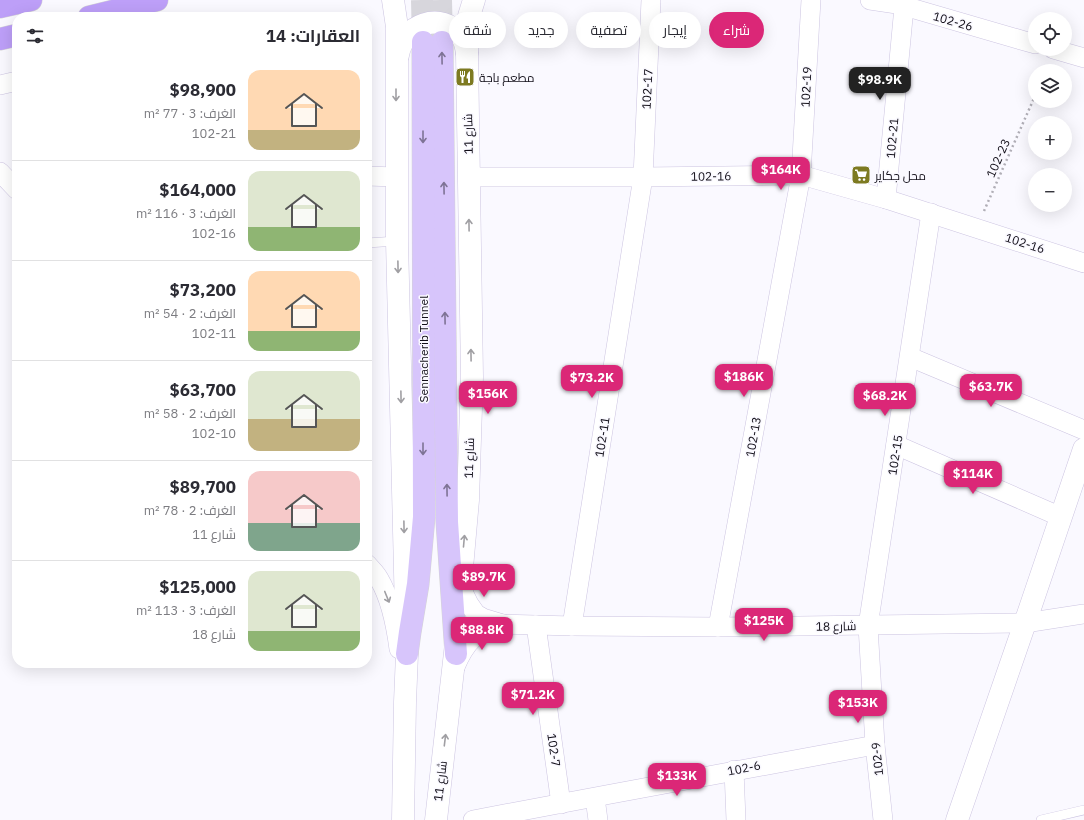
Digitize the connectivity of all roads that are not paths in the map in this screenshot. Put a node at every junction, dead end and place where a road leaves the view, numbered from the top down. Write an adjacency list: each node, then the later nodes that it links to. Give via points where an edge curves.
1 (31, 0): 9 (highway)
2 (156, 0): 10 (highway)
3 (393, 0): 17 (main road, via 397,27)
4 (474, 0): 14 (main road, شارع 11, via 469,16)
5 (651, 0): 25 (street, 102-17)
6 (811, 0): 21 (street, 102-19)
7 (870, 0): 8 (street, 102-26)
8 (904, 7): 13 (street, 102-26); 27 (street, 102-21)
9 (0, 8)
10 (109, 12)
11 (12, 36): 12 (highway)
12 (0, 39)
13 (1028, 42)
14 (467, 53): 17 (main road, via 462,36 455,30 446,25 425,24 416,26 409,32 399,49); 24 (main road, شارع 11)
15 (1072, 54): 16 (street)
16 (1084, 58)
17 (397, 60): 23 (main road, one-way to 23)
18 (12, 83): 19 (street)
19 (0, 85)
20 (0, 172): 26 (street)
21 (801, 175): 25 (street, 102-16); 27 (street, 102-16); 45 (street, 102-13)
22 (372, 176): 23 (street)
23 (396, 177): 29 (main road)
24 (469, 177): 25 (street, 102-16); 38 (main road, شارع 11, one-way to 24, via 468,500 472,377)
25 (643, 177): 43 (street, 102-11)
26 (12, 185)
27 (886, 199): 28 (street, 102-16)
28 (931, 213): 31 (street, 102-16); 32 (street, 102-15)
29 (397, 241): 30 (lane); 46 (main road, one-way to 46)
30 (372, 243)
31 (1084, 263)
32 (910, 357): 33 (street); 34 (street, 102-15)
33 (1084, 430)
34 (896, 445): 36 (street); 44 (street, 102-15)
35 (1084, 449): 36 (main road)
36 (1061, 516): 40 (main road)
37 (372, 570): 48 (street, one-way to 48, via 379,579 389,602 396,627)
38 (461, 576): 41 (street, via 464,594 476,614); 47 (main road, شارع 11)
39 (1084, 614): 40 (street, شارع 18)
40 (1025, 623): 44 (street, شارع 18); 60 (main road)
41 (503, 624): 42 (street, شارع 18); 47 (street, via 481,631)
42 (536, 625): 43 (street, شارع 18); 52 (street, 102-7)
43 (572, 626): 45 (street, شارع 18)
44 (868, 626): 45 (street, شارع 18); 49 (street, 102-9)
45 (718, 628)
46 (407, 654): 47 (main road, Sennacherib Tunnel, one-way to 46, via 447,522 433,42 424,517 418,584); 48 (main road)
47 (455, 662): 55 (main road, شارع 11, one-way to 47)
48 (405, 702): 54 (main road)
49 (875, 744): 50 (street, 102-6); 59 (street, 102-9)
50 (734, 770): 51 (street, 102-6); 58 (street)
51 (595, 798): 52 (street, 102-6); 57 (street)
52 (561, 804): 56 (street, 102-6)
53 (1084, 810): 61 (lane)
54 (403, 820)
55 (436, 820)
56 (473, 820)
57 (598, 820)
58 (736, 820)
59 (883, 820)
60 (957, 820)
61 (1041, 820)

